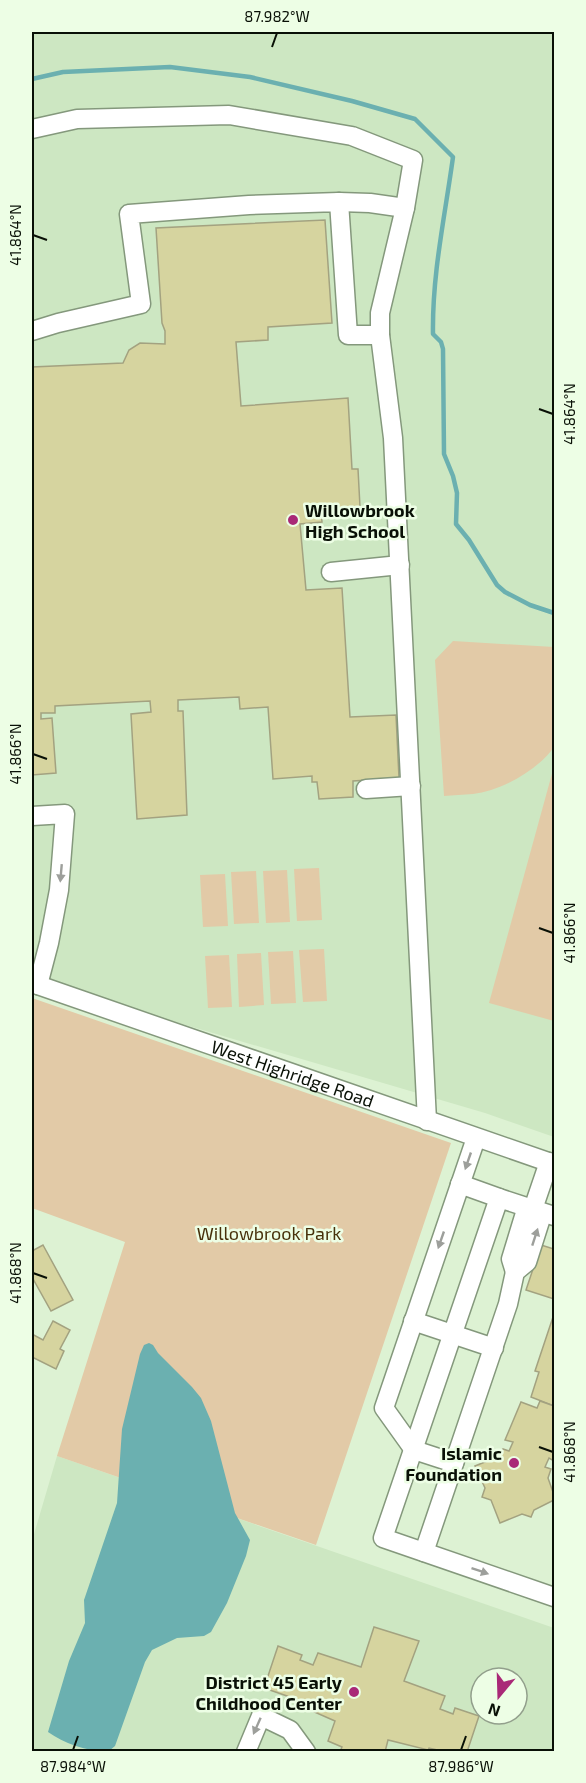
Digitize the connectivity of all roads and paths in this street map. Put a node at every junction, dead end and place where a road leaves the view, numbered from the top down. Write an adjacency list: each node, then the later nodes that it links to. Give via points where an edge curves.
1 (32, 129): 3 (street, via 77,119 229,115 352,136 413,159)
2 (339, 202): 3 (street); 4 (street, via 129,214 141,304); 5 (street, via 348,335)
3 (405, 208): 5 (street, via 380,313)
4 (32, 331)
5 (380, 335): 6 (street, via 393,438)
6 (400, 565): 7 (street); 8 (street)
7 (331, 572)
8 (411, 786): 9 (street); 12 (street)
9 (366, 789)
10 (32, 816): 11 (street, one-way to 11, via 65,814 59,890 49,943)
11 (35, 984): 12 (street, West Highridge Road)
12 (427, 1121): 13 (street, West Highridge Road)
13 (476, 1138): 14 (street, West Highridge Road); 15 (street, one-way to 15)
14 (552, 1163): 17 (street)
15 (460, 1184): 16 (street); 19 (street, one-way to 19)
16 (499, 1198): 17 (street); 20 (street)
17 (533, 1209): 18 (street); 21 (street, one-way to 17, via 515,1272 511,1259 525,1213)
18 (555, 1216)
19 (414, 1321): 20 (street); 22 (street, via 384,1408)
20 (453, 1334): 21 (street); 22 (street)
21 (494, 1348): 23 (street)
22 (414, 1449): 23 (street); 24 (street, via 383,1538)
23 (454, 1463): 24 (street)
24 (424, 1552): 25 (street, one-way to 25)
25 (554, 1595)
26 (246, 1752): 27 (street, one-way to 26, via 290,1730 261,1716)
27 (306, 1752)

